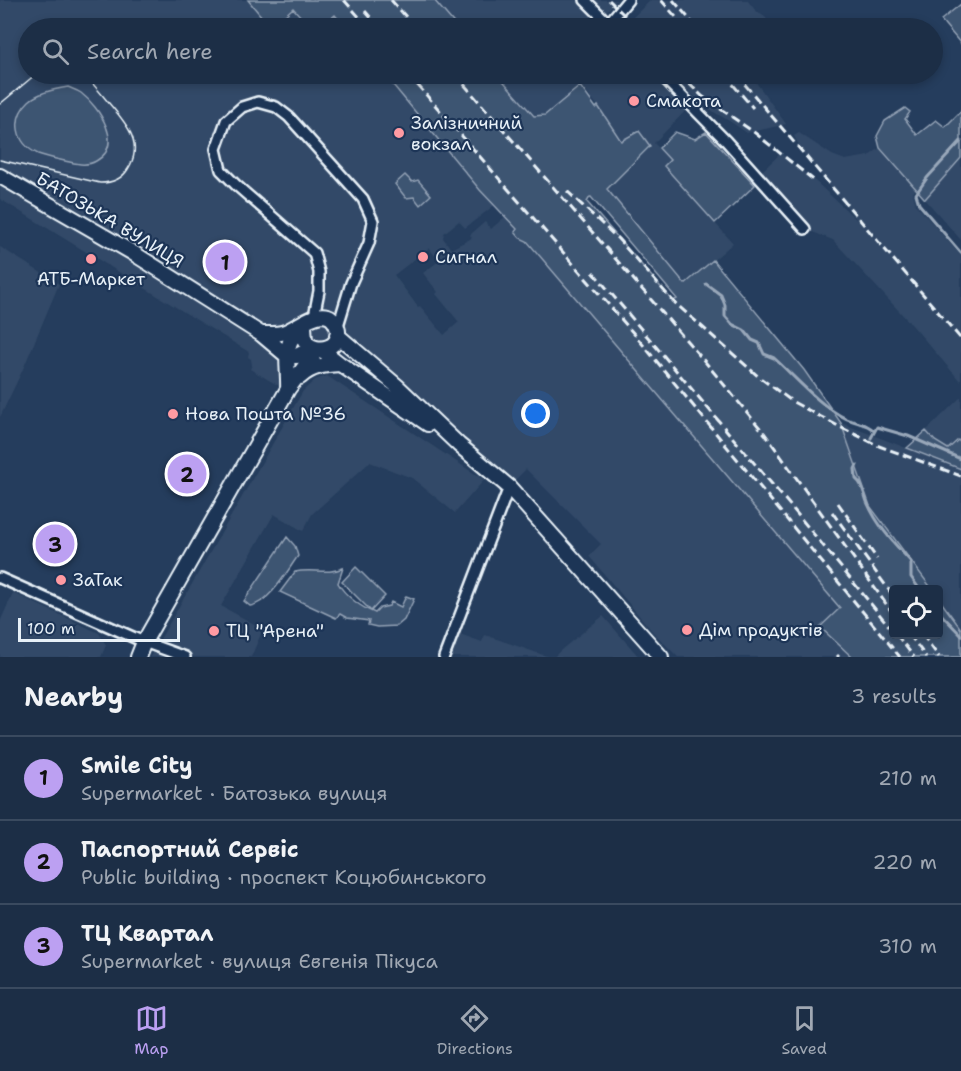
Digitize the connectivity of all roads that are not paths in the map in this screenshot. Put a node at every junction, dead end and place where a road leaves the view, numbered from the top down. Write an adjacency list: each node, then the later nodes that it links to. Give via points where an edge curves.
1 (585, 0): 3 (street)
2 (628, 0): 4 (street)
3 (603, 18)
4 (616, 18)
5 (670, 84): 7 (street)
6 (0, 176): 10 (main road, БАТОЗЬКА ВУЛИЦЯ, via 133,253)
7 (805, 230)
8 (308, 321): 9 (main road, via 328,317); 9 (street, via 319,291 314,253 221,170 216,149 225,121 242,107 258,102 276,107 289,117 363,199 373,221); 10 (main road, via 284,332); 11 (main road, via 305,341); 12 (main road, via 290,341)
9 (338, 332): 11 (main road, via 332,345); 15 (main road)
10 (261, 334): 12 (main road, БАТОЗЬКА ВУЛИЦЯ)
11 (317, 349): 12 (main road, via 297,356); 13 (main road); 14 (main road)
12 (286, 355): 14 (main road)
13 (340, 364): 14 (main road, via 307,371); 15 (main road)
14 (288, 389): 18 (main road)
15 (459, 445): 16 (main road)
16 (508, 487): 21 (street); 22 (main road)
17 (0, 578): 18 (street)
18 (144, 642): 19 (main road); 20 (street)
19 (138, 657)
20 (185, 657)
21 (444, 657)
22 (661, 657)

